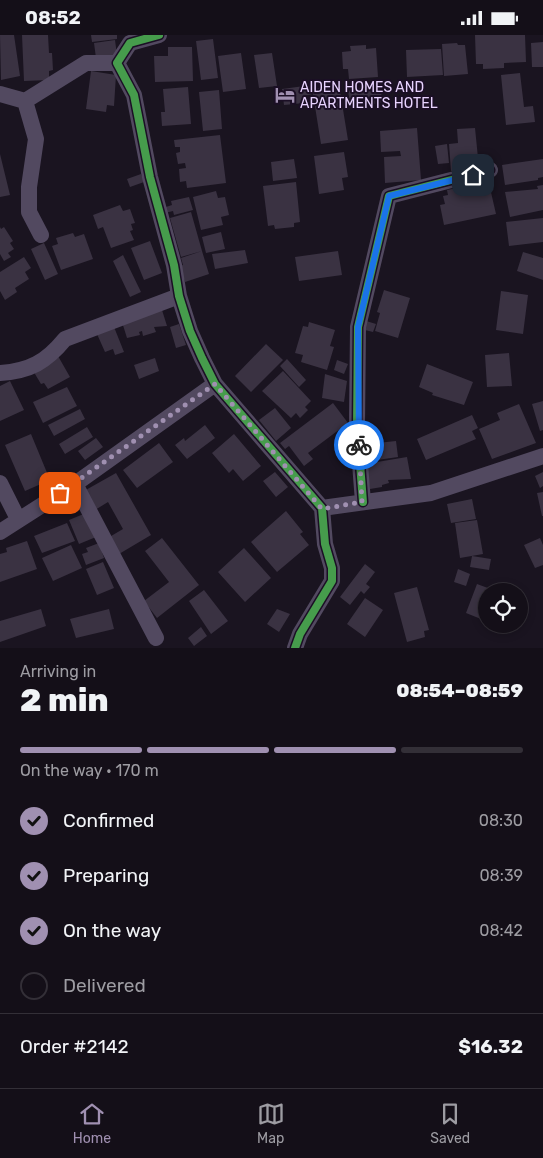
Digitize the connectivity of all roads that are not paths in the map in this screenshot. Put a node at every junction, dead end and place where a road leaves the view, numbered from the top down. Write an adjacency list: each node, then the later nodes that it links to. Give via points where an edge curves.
1 (159, 35): 2 (street, via 130,43)
2 (117, 63): 4 (street, via 86,63); 7 (street, via 134,95 150,177 174,265)
3 (0, 94): 4 (street)
4 (25, 101): 6 (street, via 36,139 29,212)
5 (490, 170): 13 (street, via 389,196 358,327 357,425)
6 (41, 235)
7 (178, 296): 8 (street, via 66,339 55,351 21,371); 9 (street, via 190,331)
8 (0, 373)
9 (215, 384): 12 (street); 14 (street)
10 (543, 456): 13 (street, via 431,493)
11 (0, 483): 15 (street)
12 (75, 484): 15 (street); 17 (street)
13 (362, 502): 14 (street)
14 (322, 509): 18 (street, via 332,581)
15 (18, 519): 16 (street)
16 (0, 532)
17 (156, 638)
18 (295, 648)

